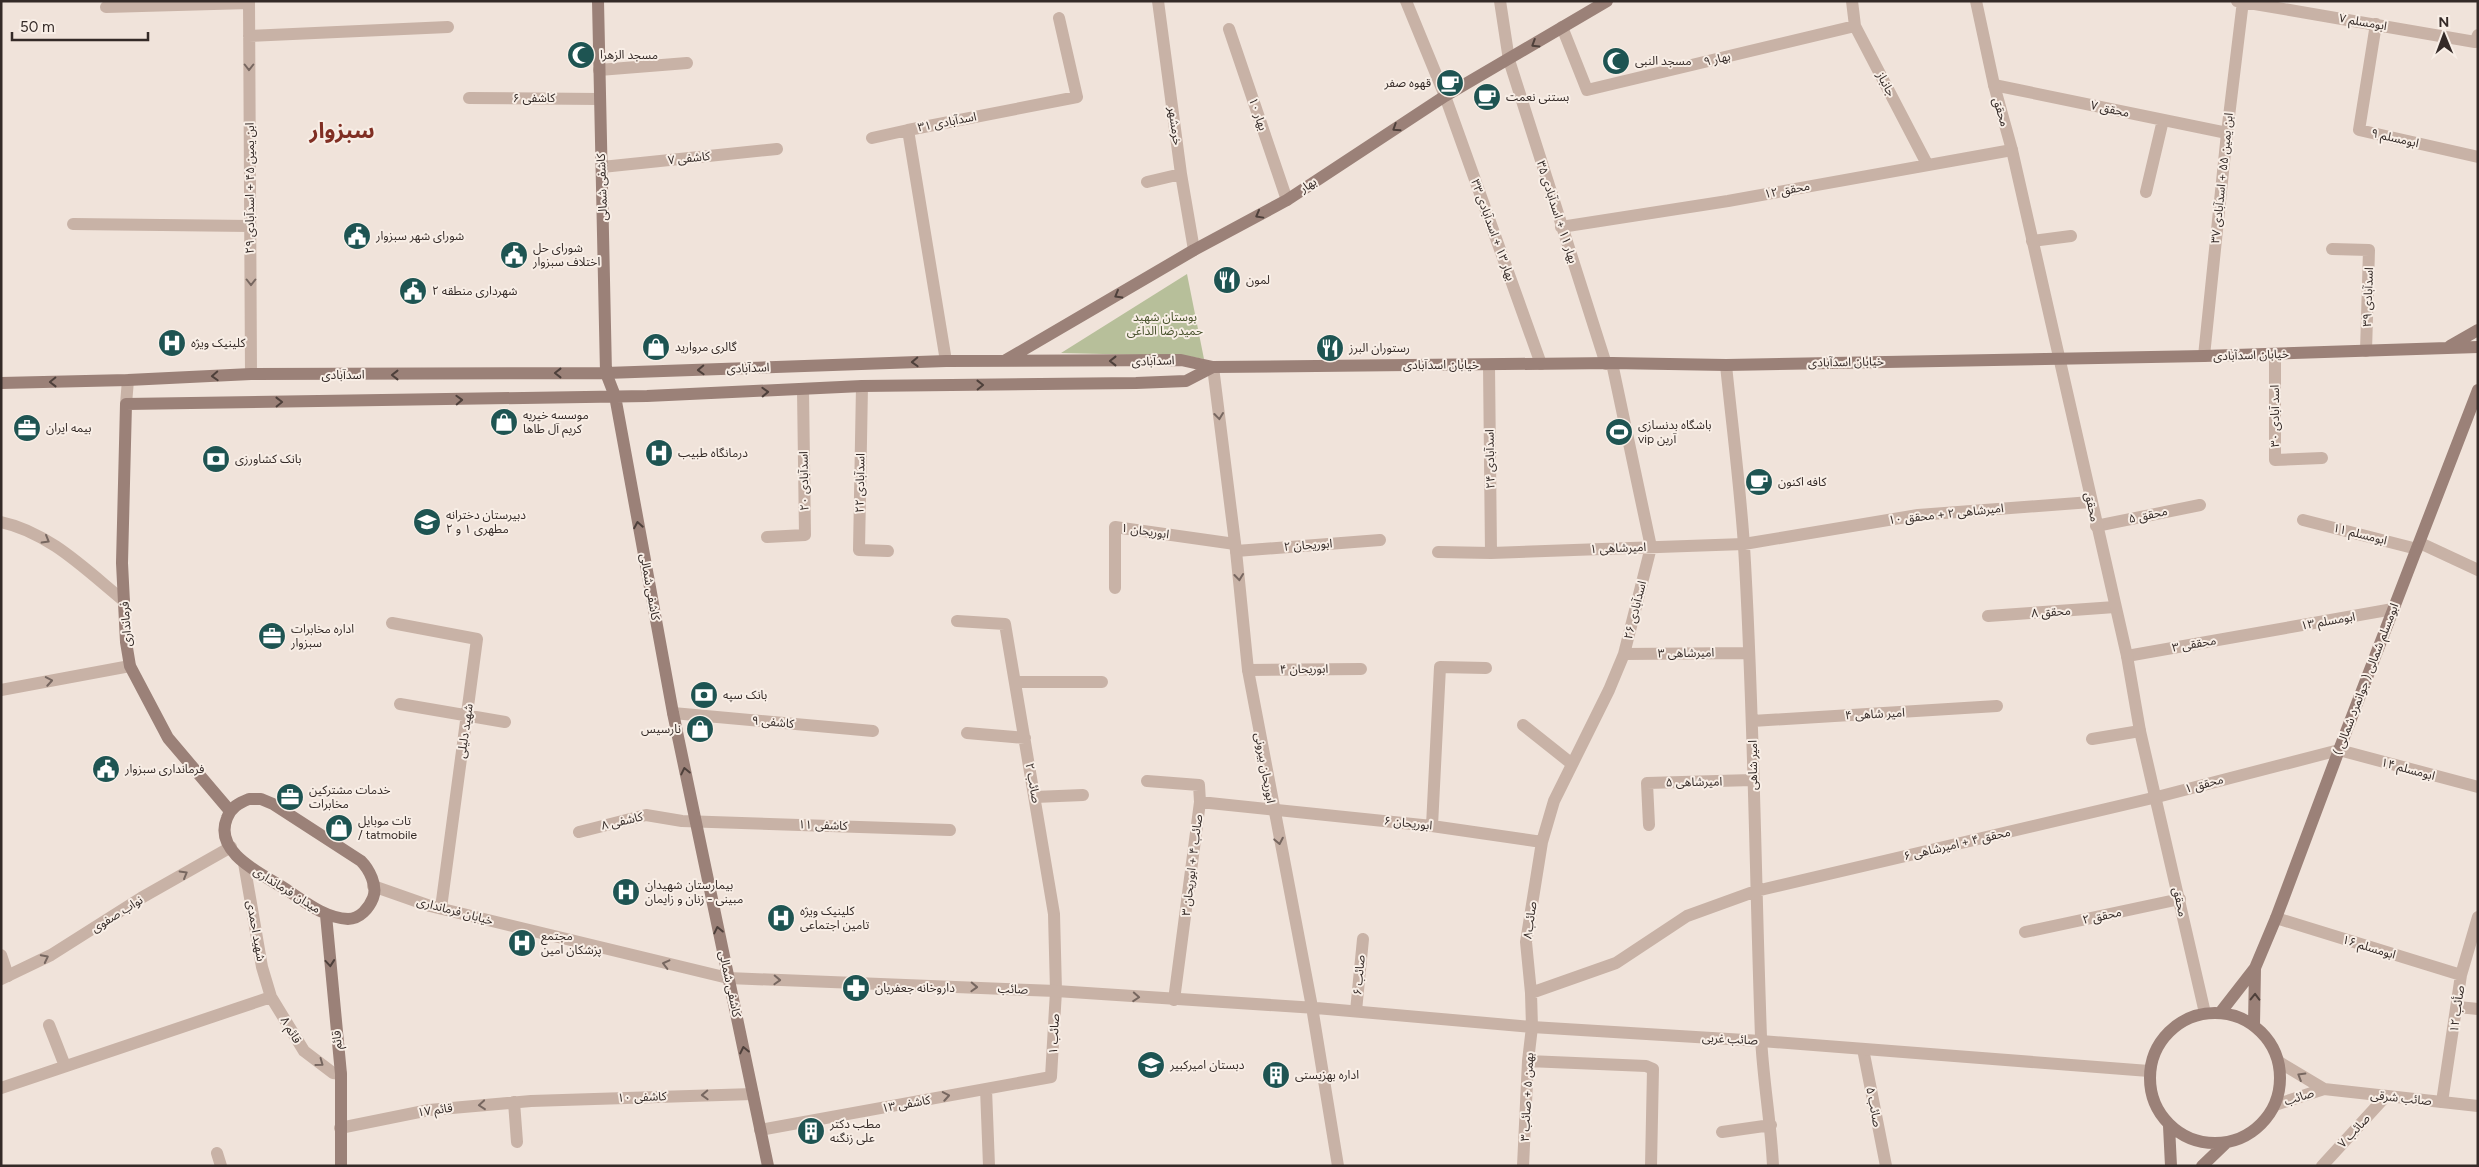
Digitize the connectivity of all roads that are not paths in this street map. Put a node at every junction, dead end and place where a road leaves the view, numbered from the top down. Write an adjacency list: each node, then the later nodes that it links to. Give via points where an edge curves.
1 (598, 1): 21 (main road, کاشفی شمالی)
2 (1158, 1): 35 (street, خرمشهر)
3 (1406, 1): 23 (street, بهار ۱۳ + اسدآبادی ۳۳)
4 (1500, 1): 19 (street, بهار ۱۱ + اسدآبادی ۳۵)
5 (1607, 1): 14 (main road, بهار)
6 (1852, 1): 15 (street, جانباز)
7 (1976, 1): 22 (street, محقق)
8 (249, 2): 10 (street); 18 (street, ابن یمین ۴۵ + اسدآبادی ۲۹)
9 (2241, 2): 12 (street, ابومسلم ۷); 28 (street, ابن یمین ۵۵ + اسدآبادی ۳۷)
10 (106, 7)
11 (1059, 18): 27 (street, اسدآبادی ۳۱, via 1077,97)
12 (2376, 24): 17 (street, ابومسلم ۷, via 2475,42); 32 (street, ابومسلم ۹, via 2359,130)
13 (448, 26): 18 (street)
14 (1562, 26): 15 (street, بهار ۹, via 1587,90); 19 (main road, بهار, one-way to 19)
15 (1855, 26): 33 (street, جانباز)
16 (1229, 29): 38 (street, بهار ۱۰)
17 (2478, 35)
18 (249, 36): 40 (street, ابن یمین ۴۵ + اسدآبادی ۲۹, one-way to 40)
19 (1509, 60): 23 (main road, بهار); 41 (street, بهار ۱۱ + اسدآبادی ۳۵)
20 (687, 63): 21 (street)
21 (599, 70): 25 (main road, کاشفی شمالی)
22 (1994, 85): 26 (street, محقق ۷); 31 (street, محقق)
23 (1445, 96): 38 (main road, بهار, one-way to 38); 55 (street, بهار ۱۳ + اسدآبادی ۳۳)
24 (469, 98): 25 (street, کاشفی ۶)
25 (599, 99): 34 (main road, کاشفی شمالی)
26 (2163, 120): 28 (street, محقق ۷); 37 (street)
27 (908, 130): 29 (street); 54 (street, اسدآبادی ۳۱)
28 (2227, 133): 51 (street, ابن یمین ۵۵ + اسدآبادی ۳۷)
29 (872, 138)
30 (777, 149): 34 (street, کاشفی ۷)
31 (2012, 150): 33 (street, محقق ۱۲); 43 (street, محقق)
32 (2478, 157)
33 (1928, 164): 41 (street, محقق ۱۲, via 1728,201)
34 (602, 168): 60 (main road, کاشفی شمالی)
35 (1181, 174): 36 (street); 45 (street, خرمشهر)
36 (1147, 182)
37 (2146, 192)
38 (1287, 200): 45 (main road, بهار, one-way to 45)
39 (73, 224): 40 (street)
40 (250, 226): 61 (street, ابن یمین ۴۵ + اسدآبادی ۲۹, one-way to 61)
41 (1562, 227): 56 (street, بهار ۱۱ + اسدآبادی ۳۵)
42 (2071, 236): 43 (street)
43 (2032, 242): 52 (street, محقق)
44 (2332, 249): 49 (street, اسدآبادی ۳۹, via 2369,250)
45 (1194, 250): 53 (main road, بهار, one-way to 53)
46 (2478, 330): 48 (main road)
47 (2478, 347): 48 (main road, خیابان اسدآبادی)
48 (2445, 348): 49 (main road, خیابان اسدآبادی)
49 (2366, 351): 50 (main road, خیابان اسدآبادی)
50 (2274, 354): 51 (main road, خیابان اسدآبادی); 69 (street, اسد آبادی ۳۰, via 2275,460)
51 (2204, 356): 52 (main road, خیابان اسدآبادی)
52 (2058, 358): 58 (main road, خیابان اسدآبادی); 70 (street, محقق)
53 (1004, 360): 54 (main road, اسدآبادی); 59 (main road, اسدآبادی, one-way to 53, via 1181,360)
54 (946, 361): 60 (main road, اسدآبادی, one-way to 60)
55 (1541, 364): 56 (main road, خیابان اسدآبادی); 57 (main road, خیابان اسدآبادی)
56 (1609, 364): 58 (main road, خیابان اسدآبادی); 80 (street, اسدآبادی ۲۶)
57 (1489, 365): 59 (main road, خیابان اسدآبادی); 83 (street, اسدآبادی ۲۴)
58 (1726, 365): 77 (street, امیر شاهی)
59 (1213, 367): 64 (main road, اسدآبادی, one-way to 59, via 1186,381); 79 (street, ابوریحان بیرونی, one-way to 79)
60 (606, 373): 61 (main road, اسدآبادی, one-way to 61); 67 (main road, کاشفی شمالی)
61 (251, 374): 62 (main road, اسدآبادی, one-way to 62)
62 (128, 380): 63 (main road, اسدآبادی, one-way to 63); 68 (street)
63 (1, 383)
64 (862, 386): 65 (main road, اسدآبادی); 81 (street, اسدآبادی ۲۲, via 859,550)
65 (803, 390): 67 (main road, اسدآبادی, one-way to 65); 75 (street, اسدآبادی ۲۰, via 805,535)
66 (2477, 393): 78 (main road, ابومسلم شمالی ( جوانمرد شمالی ))
67 (615, 396): 68 (main road, اسدآبادی, one-way to 67); 105 (main road, کاشفی شمالی, one-way to 67)
68 (126, 404): 86 (main road, فرمانداری)
69 (2322, 458)
70 (2091, 502): 74 (street, محقق); 77 (street, امیرشاهی ۲ + محقق ۱۰, via 1918,515)
71 (2200, 504): 74 (street, محقق ۵)
72 (2302, 520): 78 (street, ابومسلم ۱۱)
73 (1, 522): 86 (street, one-way to 86, via 48,541)
74 (2096, 526): 87 (street, محقق)
75 (768, 537)
76 (1380, 540): 79 (street, ابوریحان ۲)
77 (1744, 544): 80 (street, امیرشاهی ۱); 93 (street, امیر شاهی)
78 (2419, 546): 84 (street, ابومسلم ۱۱); 88 (main road, ابومسلم شمالی ( جوانمرد شمالی ))
79 (1236, 547): 85 (street, ابوریحان ۱, via 1115,527); 99 (street, ابوریحان بیرونی, one-way to 99)
80 (1651, 547): 83 (street, امیرشاهی ۱); 94 (street, اسدآبادی ۲۶)
81 (888, 551)
82 (1438, 552): 83 (street, امیرشاهی ۱)
83 (1491, 553)
84 (2478, 570)
85 (1115, 588)
86 (124, 601): 96 (main road, فرمانداری)
87 (2115, 607): 89 (street, محقق ۸); 95 (street, محقق)
88 (2393, 609): 92 (street, ابومسلم ۱۳); 115 (main road, ابومسلم شمالی ( جوانمرد شمالی ))
89 (1988, 616)
90 (957, 621): 100 (street, صائب ۲, via 1005,624)
91 (392, 623): 106 (street, شهید دلیلی, via 478,639)
92 (2262, 632): 95 (street, محققی ۳)
93 (1748, 653): 94 (street, امیرشاهی ۳); 107 (street, امیر شاهی)
94 (1624, 654): 116 (street, اسدآبادی ۲۶)
95 (2126, 656): 111 (street, محقق)
96 (130, 666): 102 (street, one-way to 96); 125 (main road, فرمانداری, via 168,738)
97 (1486, 668): 128 (street, via 1440,668)
98 (1360, 669): 99 (street, ابوریحان ۴)
99 (1248, 670): 124 (street, ابوریحان بیرونی)
100 (1015, 682): 101 (street); 113 (street, صائب ۲)
101 (1102, 682)
102 (1, 690)
103 (400, 704): 106 (street)
104 (1997, 706): 107 (street, امیر شاهی ۴)
105 (673, 713): 110 (street, کاشفی ۹); 126 (main road, کاشفی شمالی, one-way to 105)
106 (467, 714): 108 (street); 137 (street, شهید دلیلی)
107 (1752, 721): 117 (street, امیر شاهی)
108 (505, 722)
109 (1523, 725): 116 (street)
110 (873, 730)
111 (2140, 731): 114 (street); 122 (street, محقق)
112 (967, 733): 113 (street)
113 (1025, 738): 121 (street, صائب ۲)
114 (2092, 739)
115 (2338, 750): 119 (street, ابومسلم ۱۴); 122 (street, محقق ۱); 140 (main road, ابومسلم شمالی ( جوانمرد شمالی ))
116 (1572, 764): 131 (street, اسدآبادی ۲۶, via 1554,801)
117 (1752, 780): 127 (street, امیرشاهی ۵, via 1647,783); 135 (street, امیر شاهی)
118 (1147, 781): 123 (street, via 1199,785)
119 (2478, 788)
120 (1083, 795): 121 (street)
121 (1035, 797): 149 (street, صائب ۲, via 1054,914)
122 (2157, 797): 135 (street, محقق ۴ + امیرشاهی ۶); 136 (street, محقق)
123 (1200, 802): 124 (street, صائب ۴ + ابوریحان ۳); 152 (street, صائب ۴ + ابوریحان ۳)
124 (1273, 810): 128 (street, ابوریحان ۶); 153 (street, ابوریحان بیرونی, one-way to 153)
125 (230, 811): 132 (main road, میدان فرمانداری, via 224,825 224,837); 134 (main road, via 237,803 249,799 262,799 273,804 361,861 370,870)
126 (695, 820): 129 (street, کاشفی ۱۱); 130 (street, کاشفی ۸, via 646,815); 148 (main road, کاشفی شمالی, one-way to 126)
127 (1649, 825)
128 (1432, 826): 131 (street, ابوریحان ۶)
129 (950, 830)
130 (579, 832)
131 (1542, 842): 150 (street, صائب۸, via 1526,942)
132 (231, 847): 133 (main road, میدان فرمانداری); 147 (street, نواب صفوی, one-way to 132, via 51,955 141,898)
133 (244, 863): 138 (main road, میدان فرمانداری); 151 (street, شهید احمدی, via 262,967)
134 (373, 886): 137 (street, خیابان فرمانداری); 138 (main road, میدان فرمانداری, via 375,894 362,914 350,919)
135 (1756, 891): 150 (street, محقق ۴ + امیرشاهی ۶, via 1687,916 1616,963); 162 (street, امیر شاهی)
136 (2180, 899): 141 (street, محقق ۲); 157 (street, محقق)
137 (440, 908): 145 (street, خیابان فرمانداری, one-way to 137)
138 (326, 915): 168 (main road, قائم, one-way to 168)
139 (2478, 917): 146 (street, صأئب ۱۲)
140 (2276, 918): 144 (main road, ابومسلم شمالی ( جوانمرد شمالی )); 146 (street, ابومسلم ۱۶)
141 (2025, 932)
142 (1363, 939): 156 (street, صائب ۶)
143 (1, 955): 147 (street)
144 (2256, 968): 158 (main road); 160 (main road, one-way to 144)
145 (713, 976): 148 (street, صائب)
146 (2461, 976): 154 (street, صأئب ۱۲)
147 (5, 977)
148 (728, 978): 149 (street, صائب, one-way to 149); 173 (main road, کاشفی شمالی, one-way to 148)
149 (1056, 990): 152 (street, صائب, one-way to 152); 169 (street, صائب ۱)
150 (1531, 993): 161 (street, صائب۸)
151 (271, 997): 166 (street); 168 (street, قائم ۸, one-way to 168, via 304,1051 334,1073)
152 (1174, 1000): 153 (street, صائب)
153 (1312, 1007): 156 (street, صائب غربی); 190 (street, ابوریحان بیرونی)
154 (2458, 1007): 155 (street); 177 (street, صأئب ۱۲)
155 (2478, 1009)
156 (1356, 1011): 161 (street, صائب غربی)
157 (2205, 1013): 158 (main road); 167 (main road, via 2188,1018 2168,1033 2153,1055)
158 (2220, 1013): 160 (main road)
159 (49, 1025): 166 (street)
160 (2254, 1025): 165 (main road, via 2270,1042)
161 (1532, 1028): 162 (street, صائب غربی); 164 (street, بهمن ۵ + صائب ۳)
162 (1761, 1041): 163 (street, صائب غربی); 180 (street, امیر شاهی)
163 (1863, 1049): 167 (street, صائب غربی); 194 (street, صائب ۵)
164 (1528, 1061): 191 (street, بهمن ۵ + صائب ۳); 192 (street, via 1646,1066 1653,1069)
165 (2279, 1062): 172 (street, one-way to 165); 178 (main road, via 2281,1084)
166 (65, 1066): 170 (street)
167 (2149, 1071): 181 (main road, via 2150,1091 2157,1110)
168 (341, 1074): 182 (main road, قائم)
169 (1051, 1078): 171 (street, کاشفی ۱۳)
170 (1, 1088)
171 (986, 1089): 183 (street, کاشفی ۱۳, one-way to 171); 189 (street)
172 (2324, 1089): 174 (street, صائب شرقی); 178 (street, صائب)
173 (753, 1094): 175 (street, کاشفی ۱۰, one-way to 175); 183 (main road, کاشفی شمالی)
174 (2386, 1096): 177 (street, صائب شرقی); 197 (street, صائب ۷)
175 (531, 1100): 176 (street, قائم ۱۷)
176 (514, 1102): 182 (street, قائم ۱۷, one-way to 182, via 429,1110); 185 (street)
177 (2442, 1102): 179 (street, صائب شرقی)
178 (2275, 1105): 186 (main road, via 2263,1123 2252,1132)
179 (2478, 1106)
180 (1771, 1125): 184 (street); 193 (street, امیر شاهی)
181 (2169, 1126): 186 (main road, via 2186,1137 2206,1143); 195 (main road)
182 (340, 1128): 187 (main road, قائم)
183 (760, 1130): 188 (main road, کاشفی شمالی)
184 (1722, 1132)
185 (517, 1142)
186 (2226, 1143): 196 (main road)
187 (341, 1166)
188 (768, 1166)
189 (989, 1166)
190 (1338, 1166)
191 (1523, 1166)
192 (1651, 1166)
193 (1773, 1166)
194 (1886, 1166)
195 (2171, 1166)
196 (2202, 1166)
197 (2322, 1166)

